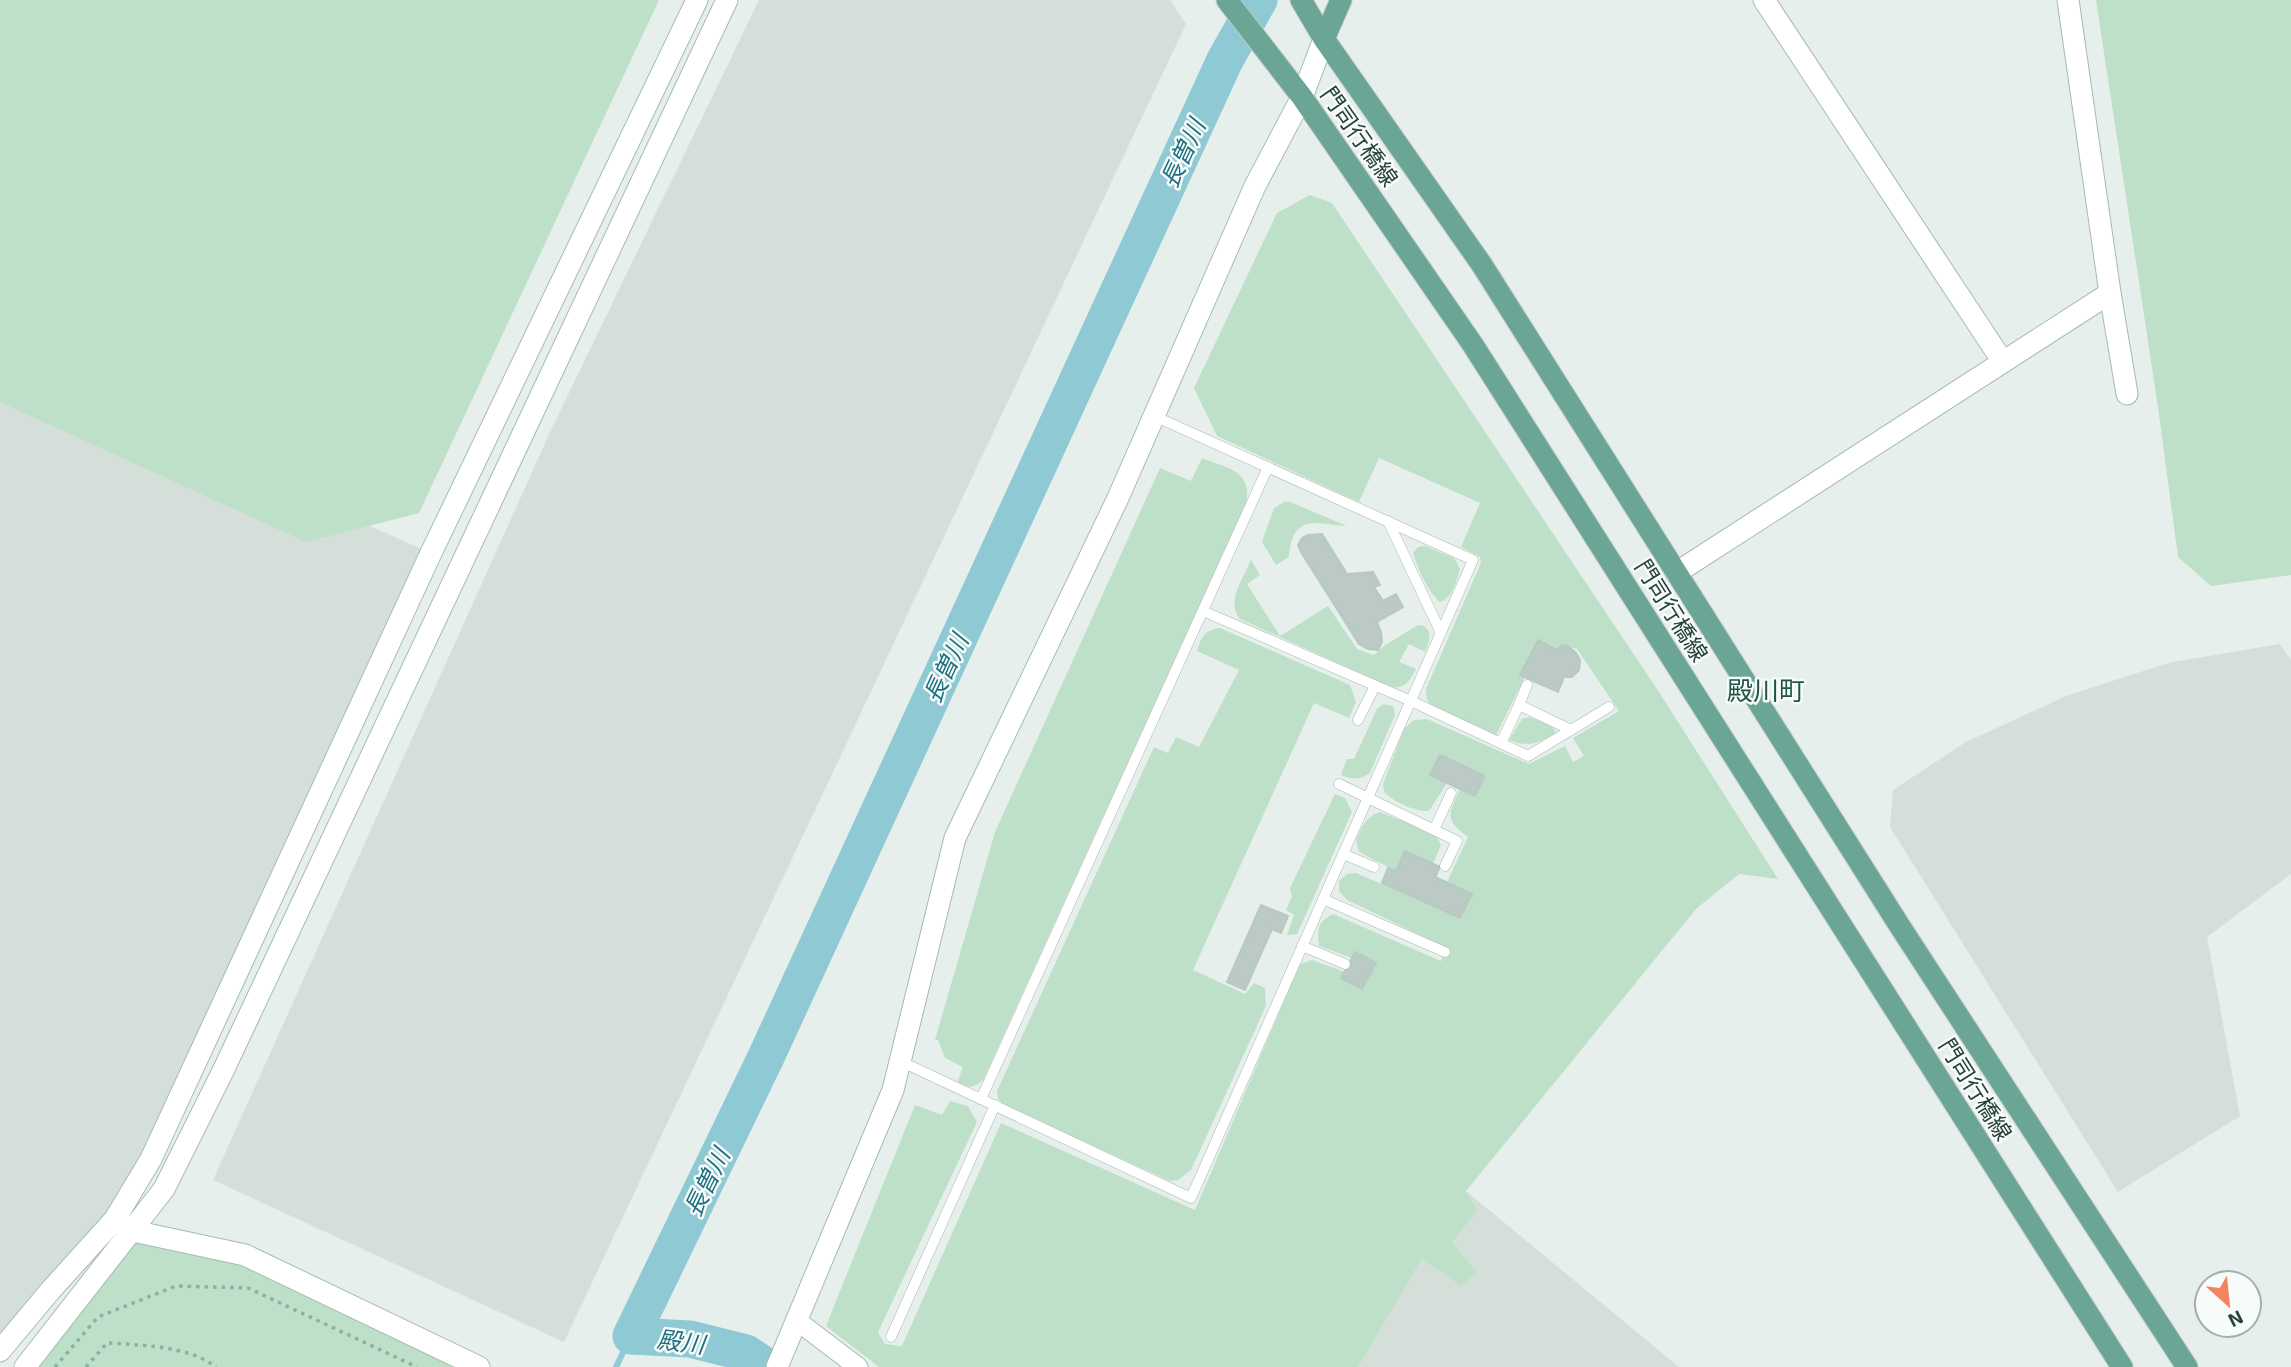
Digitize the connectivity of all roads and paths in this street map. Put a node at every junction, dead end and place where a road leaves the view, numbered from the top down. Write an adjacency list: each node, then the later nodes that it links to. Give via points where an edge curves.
1 (697, 0): 41 (street, via 425,566)
2 (727, 0): 41 (street, via 223,1071 164,1189)
3 (1227, 0): 9 (main road, 門司行橋線)
4 (1300, 0): 8 (main road, 門司行橋線)
5 (1341, 0): 8 (main road)
6 (1765, 0): 11 (street)
7 (2068, 0): 10 (street)
8 (1324, 39): 9 (street); 16 (main road, 門司行橋線, via 1482,265)
9 (1302, 97): 13 (street, via 1255,186); 53 (main road, 門司行橋線, via 1473,345)
10 (2110, 293): 11 (street); 12 (street)
11 (2003, 362): 16 (street)
12 (2127, 394)
13 (1154, 416): 14 (lane); 38 (street, via 956,838)
14 (1268, 467): 15 (lane); 17 (lane)
15 (1388, 521): 18 (lane); 18 (lane, via 1474,560)
16 (1676, 573): 54 (main road, 門司行橋線)
17 (1203, 611): 20 (lane); 39 (lane)
18 (1441, 633): 21 (lane)
19 (1527, 685): 22 (lane)
20 (1375, 686): 21 (lane); 24 (lane)
21 (1411, 701): 26 (lane); 29 (lane)
22 (1519, 705): 25 (lane); 26 (lane)
23 (1609, 706): 25 (lane)
24 (1358, 720)
25 (1571, 730): 26 (lane, via 1528,756)
26 (1501, 743)
27 (1339, 784): 29 (lane)
28 (1451, 793): 30 (lane)
29 (1368, 798): 30 (lane); 31 (lane)
30 (1434, 830): 32 (lane, via 1457,841)
31 (1343, 854): 33 (lane); 34 (lane)
32 (1445, 866)
33 (1374, 867)
34 (1323, 899): 35 (lane); 36 (lane)
35 (1302, 946): 37 (lane); 40 (lane, via 1191,1198)
36 (1445, 952)
37 (1345, 964)
38 (900, 1061): 39 (lane); 42 (street, via 893,1090)
39 (981, 1099): 40 (lane)
40 (995, 1105): 43 (lane)
41 (124, 1225): 44 (street, via 50,1292); 45 (street); 50 (street, via 245,1255)
42 (794, 1327): 51 (street); 52 (street)
43 (891, 1337)
44 (0, 1351)
45 (25, 1367)
46 (55, 1367): 49 (path, via 98,1317 176,1286 247,1288)
47 (86, 1367): 48 (path, via 107,1343 156,1346 207,1359)
48 (216, 1367)
49 (417, 1367)
50 (479, 1367)
51 (777, 1367)
52 (858, 1367)
53 (2122, 1367)
54 (2187, 1367)

